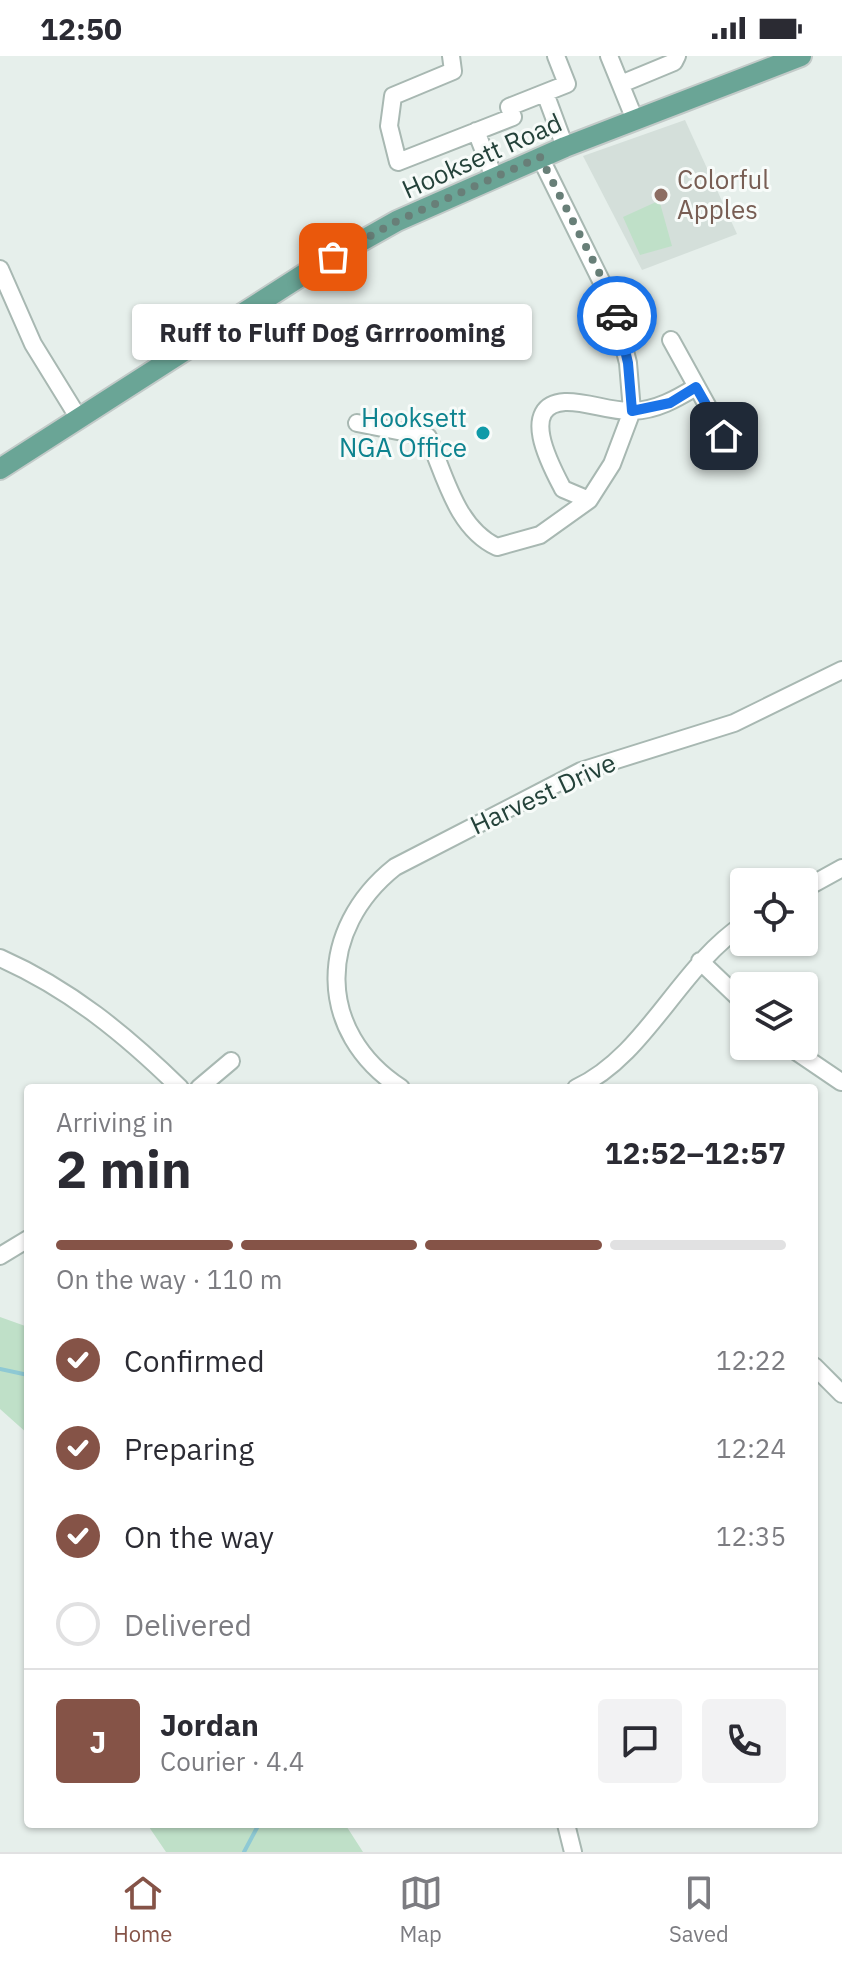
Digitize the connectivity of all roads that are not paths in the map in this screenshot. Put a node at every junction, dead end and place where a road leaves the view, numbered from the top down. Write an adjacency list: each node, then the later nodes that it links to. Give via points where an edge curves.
1 (451, 56): 9 (street, via 453,71 393,96 389,126 394,152 398,162)
2 (556, 56): 7 (street, via 567,84)
3 (609, 56): 6 (street)
4 (677, 56): 6 (street, via 674,62)
5 (801, 56): 8 (main road, Hooksett Road)
6 (621, 84): 8 (street)
7 (545, 93): 9 (street, via 509,107 513,117); 10 (street)
8 (635, 120): 10 (main road, Hooksett Road)
9 (476, 131): 12 (street)
10 (565, 147): 11 (main road, Hooksett Road)
11 (540, 157): 12 (main road, Hooksett Road); 16 (street, via 614,307)
12 (494, 177): 17 (main road, Hooksett Road, via 397,221 312,269)
13 (0, 269): 17 (street, via 33,344)
14 (671, 340): 15 (street)
15 (696, 387): 16 (street, via 670,403); 19 (street)
16 (632, 411): 21 (street, via 612,464); 21 (street, via 564,402 550,407 540,420 540,436 563,489)
17 (78, 417): 20 (main road, Hooksett Road)
18 (357, 423): 21 (street, via 428,437 462,517 497,547 540,535)
19 (724, 436)
20 (0, 469)
21 (589, 500)
22 (842, 670): 34 (street, Harvest Drive, via 734,723 581,771 395,867 370,887 351,913 336,975 345,1022 360,1051)
23 (842, 868): 24 (street)
24 (818, 881)
25 (730, 936): 27 (street)
26 (0, 958): 32 (street, via 82,1003)
27 (700, 961): 28 (street); 35 (street, via 611,1065)
28 (730, 990)
29 (809, 1060): 31 (street)
30 (231, 1061): 33 (street)
31 (841, 1082)
32 (176, 1084)
33 (204, 1084)
34 (395, 1084)
35 (582, 1084)
36 (24, 1241): 37 (street)
37 (0, 1256)
38 (818, 1370): 39 (street)
39 (842, 1394)
40 (567, 1828): 41 (street)
41 (573, 1852)

